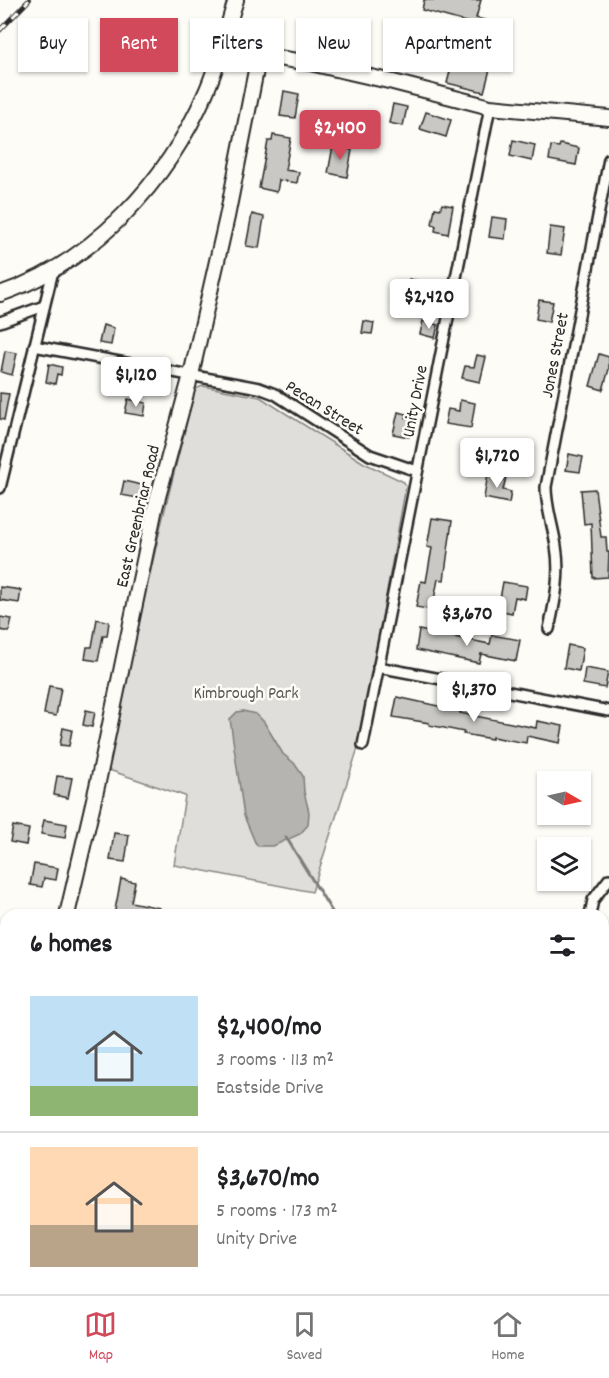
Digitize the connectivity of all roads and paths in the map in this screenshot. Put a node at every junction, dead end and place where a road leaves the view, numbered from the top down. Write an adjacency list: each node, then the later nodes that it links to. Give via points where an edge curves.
1 (236, 0): 2 (street)
2 (230, 18)
3 (284, 59): 6 (street)
4 (213, 72): 9 (street, via 207,91 160,174 128,211)
5 (256, 72): 14 (street, East Greenbriar Road)
6 (490, 107): 7 (street); 15 (street, Unity Drive)
7 (609, 118)
8 (609, 159): 17 (street, Jones Street, via 546,487 559,568)
9 (52, 271): 10 (street); 11 (street)
10 (0, 294)
11 (44, 306): 12 (street); 13 (street)
12 (0, 322)
13 (34, 346): 14 (street, Pecan Street); 16 (street)
14 (191, 375): 15 (street, Pecan Street, via 275,394 370,455); 22 (street, East Greenbriar Road, via 155,508 99,782)
15 (417, 471): 18 (street, Unity Drive)
16 (0, 488)
17 (549, 629)
18 (378, 667): 19 (street); 20 (street, Unity Drive)
19 (609, 711)
20 (363, 745)
21 (609, 879): 23 (street, via 593,900)
22 (68, 909)
23 (591, 909)

